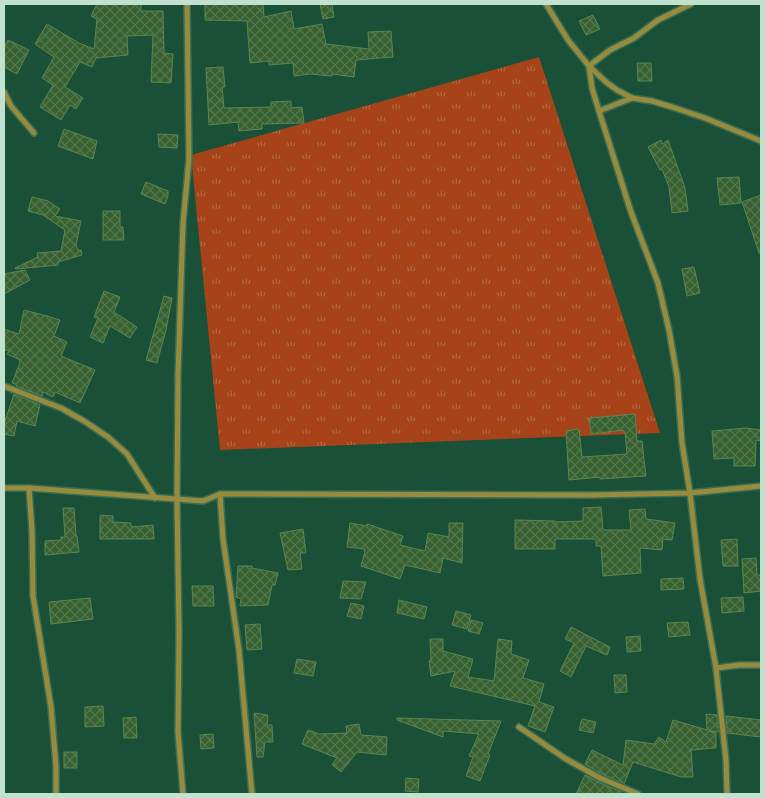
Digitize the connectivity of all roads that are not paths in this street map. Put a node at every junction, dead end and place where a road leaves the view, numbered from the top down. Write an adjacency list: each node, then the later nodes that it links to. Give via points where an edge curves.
1 (187, 4): 18 (street, via 189,158 182,223)
2 (546, 4): 5 (street)
3 (691, 4): 4 (street)
4 (684, 6): 5 (street)
5 (589, 66): 7 (street); 8 (street)
6 (4, 92): 9 (street, via 11,106)
7 (632, 98): 8 (street); 10 (street, via 705,118)
8 (599, 111): 15 (street, via 631,212 658,282 677,376)
9 (34, 133)
10 (761, 141)
11 (4, 386): 17 (street, via 61,408 108,438 126,454)
12 (761, 486): 15 (street)
13 (4, 488): 14 (street)
14 (29, 488): 17 (street); 22 (street, via 33,596 51,707)
15 (690, 493): 16 (street, via 486,496); 20 (street, via 700,579)
16 (220, 494): 18 (street, via 203,501); 24 (street)
17 (155, 498): 18 (street)
18 (178, 499): 23 (street, via 178,732)
19 (761, 665): 20 (street)
20 (716, 668): 26 (street)
21 (519, 727): 25 (street, via 591,774)
22 (56, 794)
23 (183, 794)
24 (252, 794)
25 (638, 794)
26 (727, 794)

